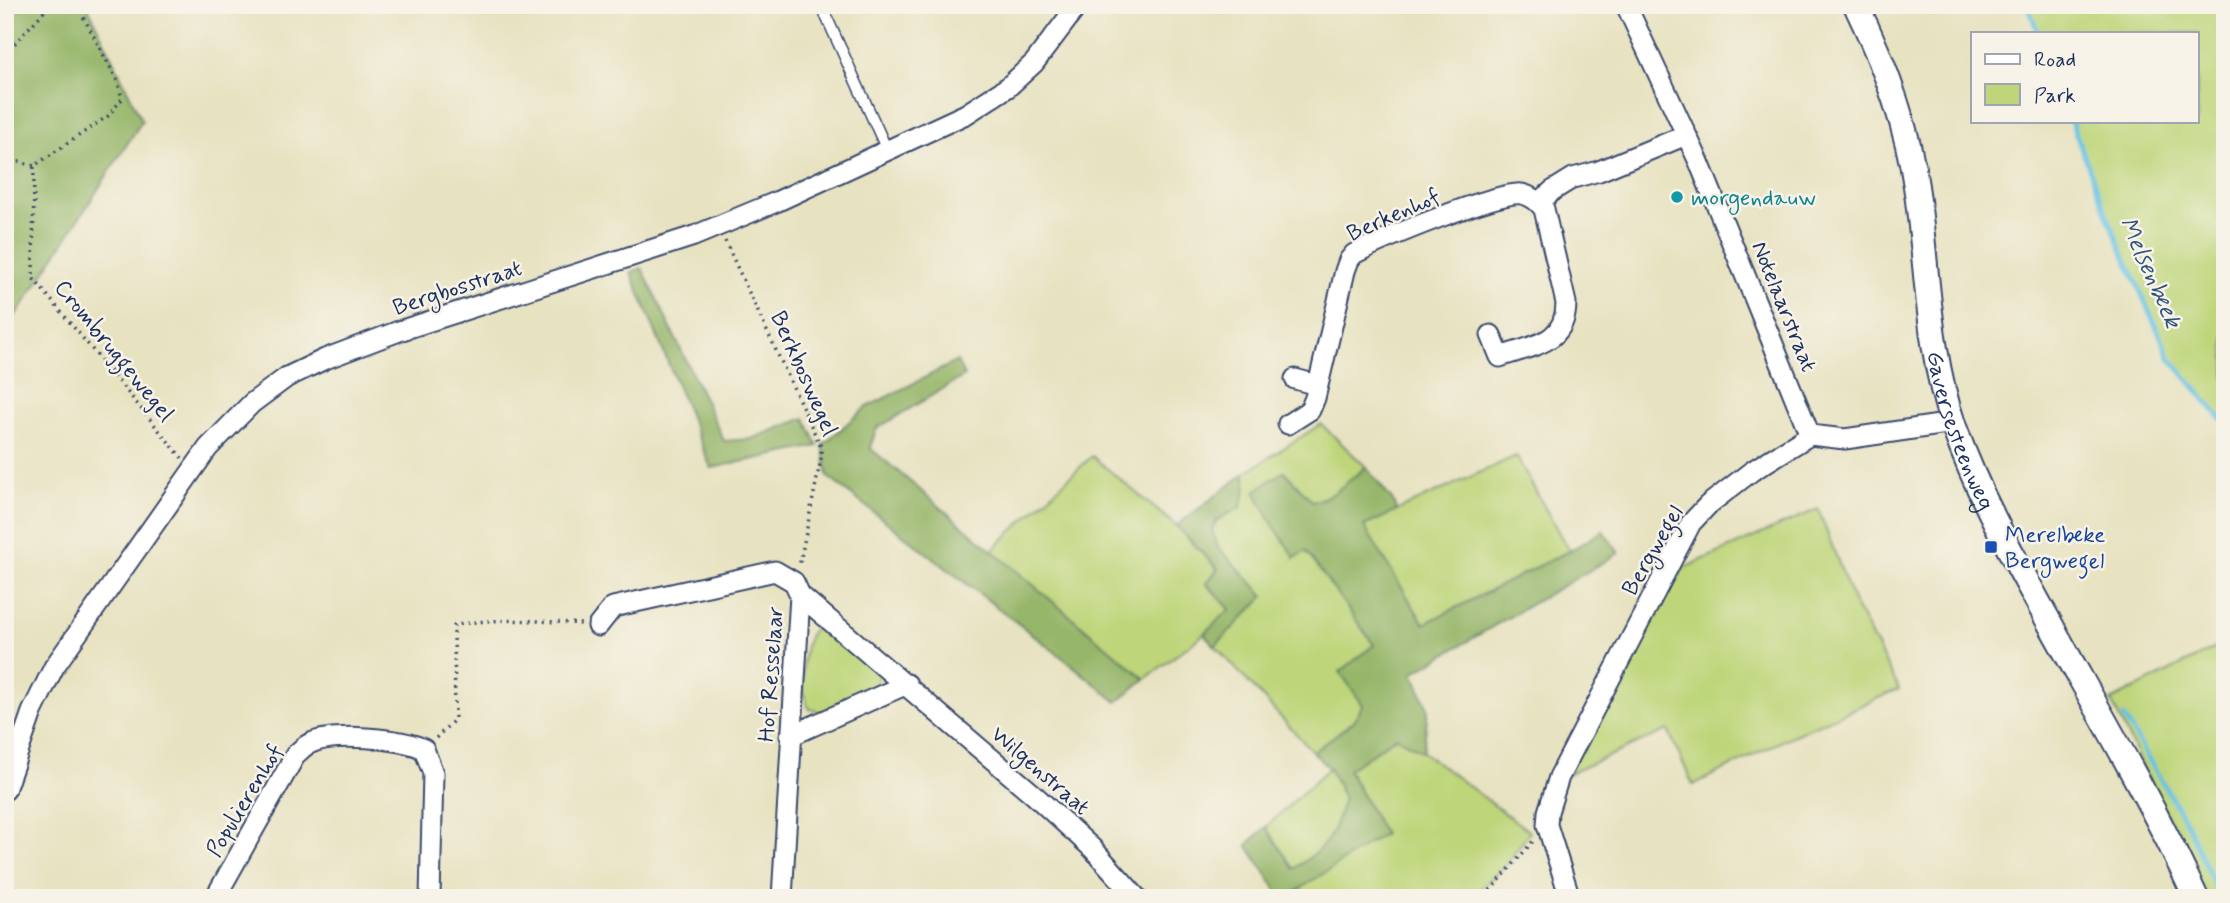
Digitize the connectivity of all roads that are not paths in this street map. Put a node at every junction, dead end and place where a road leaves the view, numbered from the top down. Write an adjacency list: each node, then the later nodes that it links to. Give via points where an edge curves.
1 (821, 5): 6 (lane)
2 (1078, 5): 6 (street, Bergbosstraat, via 1034,63 1007,87 966,114)
3 (1626, 5): 5 (street, Notelaarstraat)
4 (1856, 5): 11 (street, Gaversesteenweg, via 1907,140 1939,370)
5 (1686, 135): 7 (street, via 1573,178); 13 (street, Notelaarstraat)
6 (887, 150): 18 (street, Bergbosstraat, via 718,226 325,359 288,377 252,403 208,448 54,667 32,712)
7 (1539, 203): 8 (street, via 1547,220 1566,317 1550,338 1500,357); 10 (street, Berkenhof, via 1521,194 1490,198 1354,254 1345,271)
8 (1491, 335)
9 (1295, 379): 10 (street)
10 (1317, 385): 12 (street, Berkenhof, via 1310,410)
11 (1953, 423): 13 (street, via 1845,439); 24 (street, Gaversesteenweg, via 1993,523 2114,737)
12 (1287, 425)
13 (1810, 435): 23 (street, Bergwegel, via 1752,471 1691,523 1559,776 1546,825)
14 (797, 588): 15 (street, Hof Resselaar, via 775,571 613,607); 16 (street, Wilgenstraat); 17 (street, Hof Resselaar)
15 (598, 626)
16 (907, 684): 17 (street); 22 (street, Wilgenstraat, via 1093,849)
17 (790, 736): 21 (street, Hof Resselaar)
18 (5, 790)
19 (215, 898): 20 (street, Populierenhof, via 296,754 310,743 329,739 392,739 424,749 433,773)
20 (430, 898)
21 (782, 898)
22 (1137, 898)
23 (1570, 898)
24 (2196, 898)

